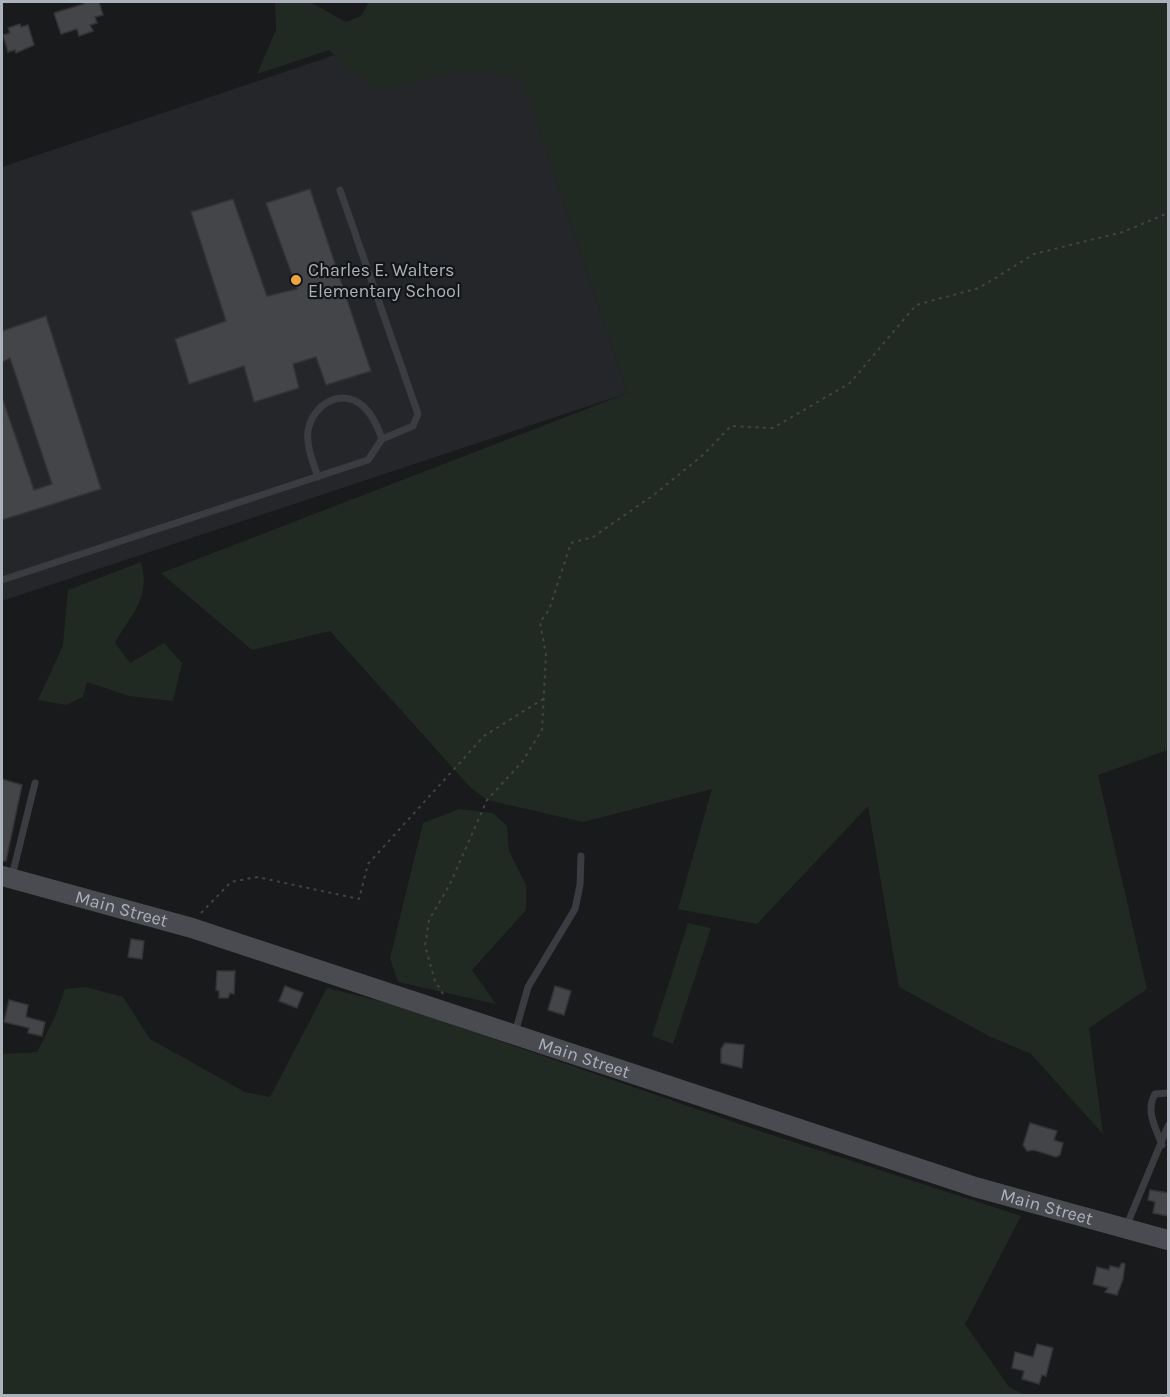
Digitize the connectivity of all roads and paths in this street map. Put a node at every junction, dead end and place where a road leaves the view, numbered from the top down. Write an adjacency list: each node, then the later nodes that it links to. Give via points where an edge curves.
1 (340, 190): 3 (lane, via 418,414 413,426)
2 (1168, 213): 6 (path, via 1123,232 1034,254 979,288 916,305 850,383 773,428 731,426 655,494 593,537 571,543 549,610 540,622 546,655)
3 (382, 439): 4 (lane, via 368,460); 4 (lane, via 369,414 356,402 341,398 325,403 314,413 308,433)
4 (318, 477): 5 (lane)
5 (2, 580)
6 (543, 699): 10 (path, via 484,736 368,864 359,899 256,878 231,882); 11 (path, via 542,730 522,762 487,800 450,884 429,920 425,946 435,981)
7 (35, 783): 9 (lane)
8 (581, 856): 12 (lane, via 575,909 528,987)
9 (7, 878): 10 (main road, Main Street)
10 (192, 928): 11 (main road, Main Street)
11 (453, 1015): 12 (main road, Main Street)
12 (514, 1035): 16 (main road, Main Street, via 975,1187)
13 (1168, 1093): 15 (lane, via 1155,1094 1150,1102)
14 (1168, 1126): 15 (lane)
15 (1162, 1145): 16 (lane)
16 (1125, 1229): 17 (main road, Main Street)
17 (1168, 1240)

